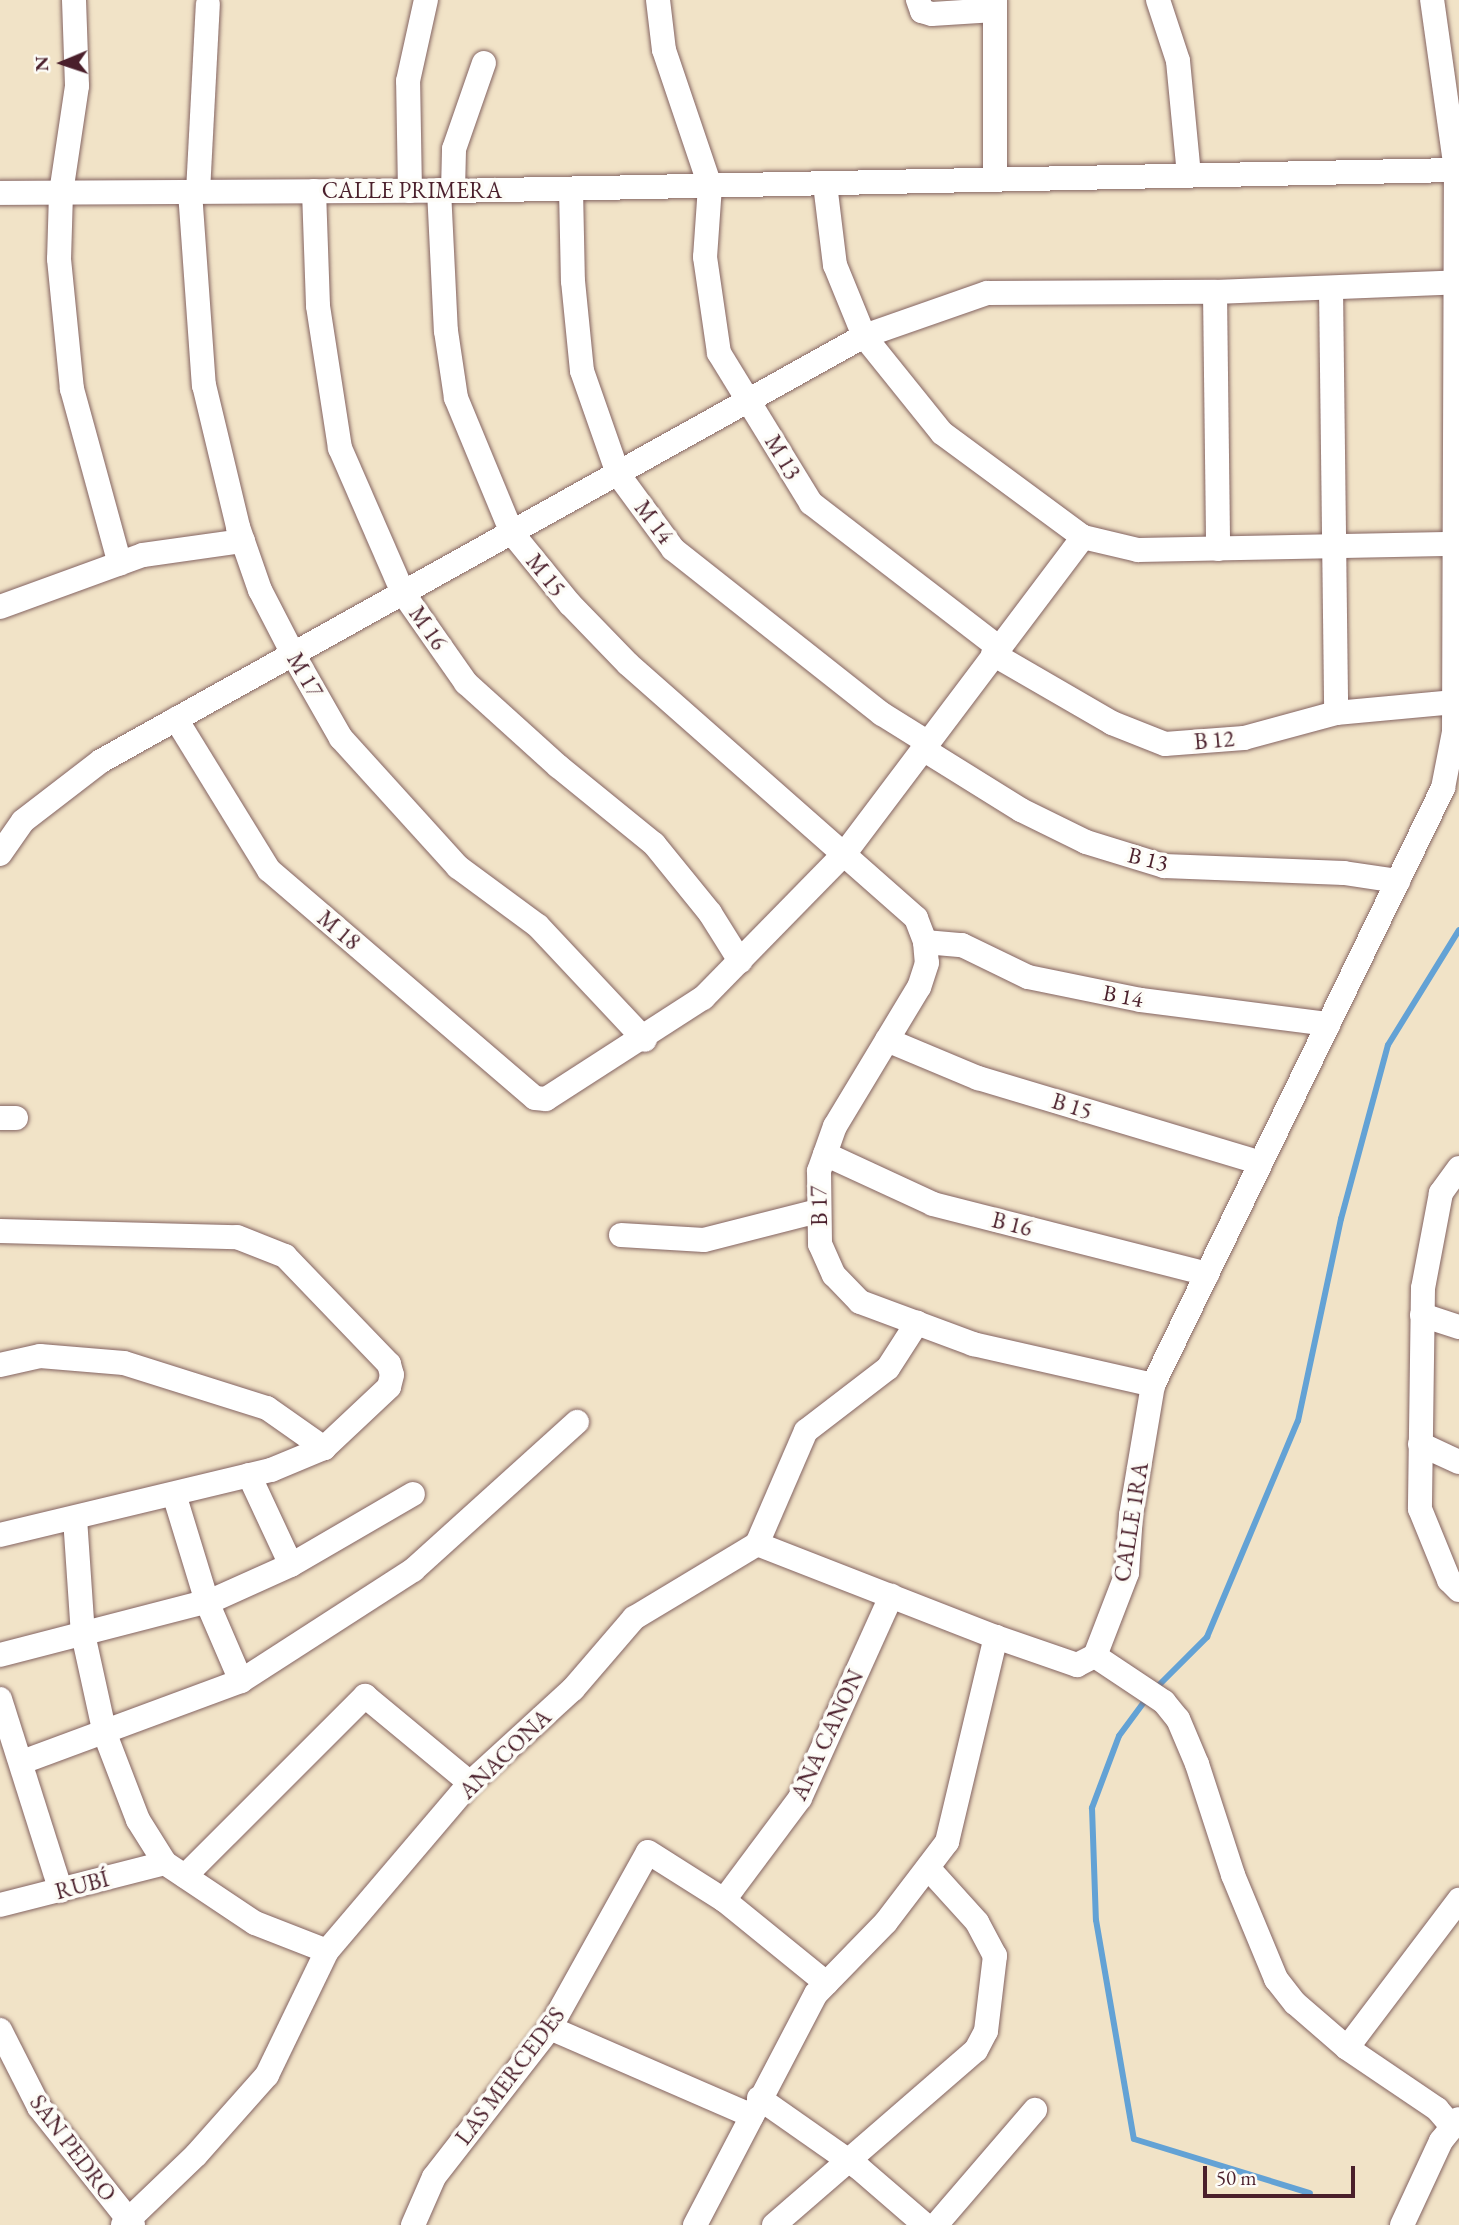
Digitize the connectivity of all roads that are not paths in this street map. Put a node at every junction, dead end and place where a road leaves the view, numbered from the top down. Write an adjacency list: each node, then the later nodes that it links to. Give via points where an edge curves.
1 (74, 0): 21 (street, via 77,86)
2 (426, 0): 18 (street, via 408,81)
3 (658, 0): 14 (street, via 664,50)
4 (918, 0): 8 (street, via 922,11 932,14)
5 (1158, 0): 11 (street, via 1178,61)
6 (1432, 0): 10 (street, CALLE 1RA)
7 (208, 4): 19 (street, M 17)
8 (995, 5): 12 (street)
9 (484, 63): 16 (street, M 15, via 454,149)
10 (1457, 170): 11 (street, CALLE PRIMERA); 22 (street, CALLE 1RA)
11 (1189, 175): 12 (street, CALLE PRIMERA)
12 (995, 178): 13 (street, CALLE PRIMERA)
13 (825, 184): 14 (street, CALLE PRIMERA); 25 (street, via 835,265)
14 (710, 186): 15 (street, CALLE PRIMERA); 26 (street, M 13, via 705,257 719,353)
15 (571, 189): 16 (street, CALLE PRIMERA); 27 (street, M 14, via 573,281 582,371)
16 (446, 190): 18 (street, CALLE PRIMERA); 28 (street, M 15, via 446,331 456,398)
17 (314, 191): 18 (street, CALLE PRIMERA); 19 (street, CALLE PRIMERA); 35 (street, M 16, via 318,306 341,448)
18 (410, 191)
19 (194, 192): 21 (street, CALLE PRIMERA); 30 (street, M 17, via 204,385)
20 (0, 193): 21 (street, CALLE PRIMERA)
21 (61, 193): 34 (street, via 60,259 72,389)
22 (1457, 282): 23 (street); 31 (street, CALLE 1RA)
23 (1331, 288): 24 (street); 32 (street)
24 (1215, 292): 25 (street, via 987,293); 33 (street)
25 (863, 336): 26 (street); 29 (street, via 943,433)
26 (748, 400): 27 (street); 37 (street, M 13, via 811,503)
27 (618, 474): 28 (street); 42 (street, M 14, via 673,549)
28 (512, 533): 35 (street); 44 (street, M 15, via 570,604 628,664)
29 (1083, 537): 33 (street, via 1138,550); 37 (street)
30 (243, 541): 34 (street, via 143,555); 38 (street, M 17, via 260,590)
31 (1456, 544): 32 (street); 39 (street, CALLE 1RA)
32 (1336, 547): 33 (street); 40 (street)
33 (1218, 549)
34 (120, 564): 36 (street)
35 (403, 593): 38 (street); 47 (street, M 16, via 466,682 558,766 654,844 710,913)
36 (0, 607)
37 (996, 651): 40 (street, B 12, via 1112,723 1165,744 1244,738); 42 (street)
38 (293, 654): 41 (street); 49 (street, M 17, via 341,738 458,867 538,926)
39 (1456, 705): 40 (street, B 12); 45 (street, CALLE 1RA, via 1443,788)
40 (1336, 713)
41 (176, 719): 43 (street, via 100,761 23,821); 49 (street, M 18, via 269,870 536,1098 546,1099)
42 (925, 746): 44 (street); 45 (street, B 13, via 1021,810 1064,832 1164,866 1344,873)
43 (0, 853)
44 (845, 853): 46 (street, via 916,918); 47 (street)
45 (1398, 881): 48 (street, CALLE 1RA)
46 (925, 942): 48 (street, B 14, via 962,945 1028,976 1141,1000); 50 (street, B 17, via 927,963 919,987)
47 (740, 961): 49 (street, via 703,998)
48 (1328, 1024): 52 (street, CALLE 1RA)
49 (645, 1040)
50 (887, 1040): 51 (street, B 17, via 835,1125); 52 (street, B 15, via 978,1078)
51 (825, 1154): 54 (street, B 17, via 819,1171); 57 (street, B 16, via 933,1204)
52 (1261, 1163): 57 (street, CALLE 1RA)
53 (1459, 1169): 58 (street, via 1441,1193)
54 (818, 1211): 56 (street, via 704,1240); 59 (street, B 17, via 820,1244 834,1275 860,1302)
55 (0, 1231): 65 (street, via 237,1237 285,1256 389,1364 392,1375 389,1387)
56 (621, 1235)
57 (1207, 1274): 62 (street, CALLE 1RA)
58 (1422, 1315): 60 (street); 64 (street)
59 (917, 1323): 62 (street, B 17, via 973,1344); 72 (street, via 888,1368 806,1431)
60 (1459, 1326)
61 (0, 1365): 65 (street, via 40,1356 124,1363 267,1408)
62 (1153, 1385): 80 (street, CALLE 1RA, via 1131,1515 1127,1573)
63 (577, 1422): 81 (street, via 413,1570)
64 (1420, 1444): 66 (street); 74 (street, via 1420,1509 1449,1580)
65 (324, 1448): 67 (street)
66 (1459, 1462)
67 (249, 1475): 68 (street); 73 (street)
68 (174, 1494): 70 (street); 76 (street)
69 (413, 1494): 73 (street)
70 (75, 1518): 71 (street); 77 (street)
71 (0, 1535)
72 (757, 1544): 75 (street); 85 (street, ANACONA, via 634,1618 573,1689)
73 (291, 1565): 76 (street)
74 (1459, 1590)
75 (891, 1596): 78 (street); 89 (street, ANA CANON, via 800,1798)
76 (208, 1602): 77 (street); 81 (street)
77 (83, 1634): 79 (street); 83 (street)
78 (996, 1637): 80 (street, via 1077,1665); 86 (street, via 947,1842)
79 (0, 1655)
80 (1095, 1656): 96 (street, via 1164,1702 1178,1719 1233,1875 1276,1979 1294,2003)
81 (241, 1681): 83 (street)
82 (0, 1699): 84 (street)
83 (105, 1734): 84 (street); 87 (street, via 138,1820)
84 (22, 1762): 88 (street)
85 (470, 1783): 87 (street, via 365,1696); 92 (street, ANACONA)
86 (928, 1868): 93 (street, via 886,1922); 100 (street, via 977,1922 995,1956 986,2031 976,2050)
87 (175, 1870): 88 (street, RUBÍ); 92 (street, via 255,1923)
88 (61, 1891): 91 (street, RUBÍ)
89 (724, 1900): 93 (street); 94 (street, LAS MERCEDES, via 648,1852)
90 (1459, 1900): 96 (street)
91 (0, 1906)
92 (327, 1951): 101 (street, ANACONA, via 267,2075)
93 (826, 1983): 97 (street)
94 (551, 2028): 97 (street); 102 (street, LAS MERCEDES, via 434,2177)
95 (0, 2030): 101 (street, SAN PEDRO, via 39,2107)
96 (1347, 2048): 99 (street)
97 (755, 2107): 100 (street); 103 (street)
98 (1035, 2110): 106 (street)
99 (1455, 2122): 107 (street)
100 (849, 2162): 104 (street); 105 (street)
101 (128, 2223)
102 (413, 2225)
103 (695, 2225)
104 (774, 2225)
105 (925, 2225)
106 (936, 2225)
107 (1403, 2225)

